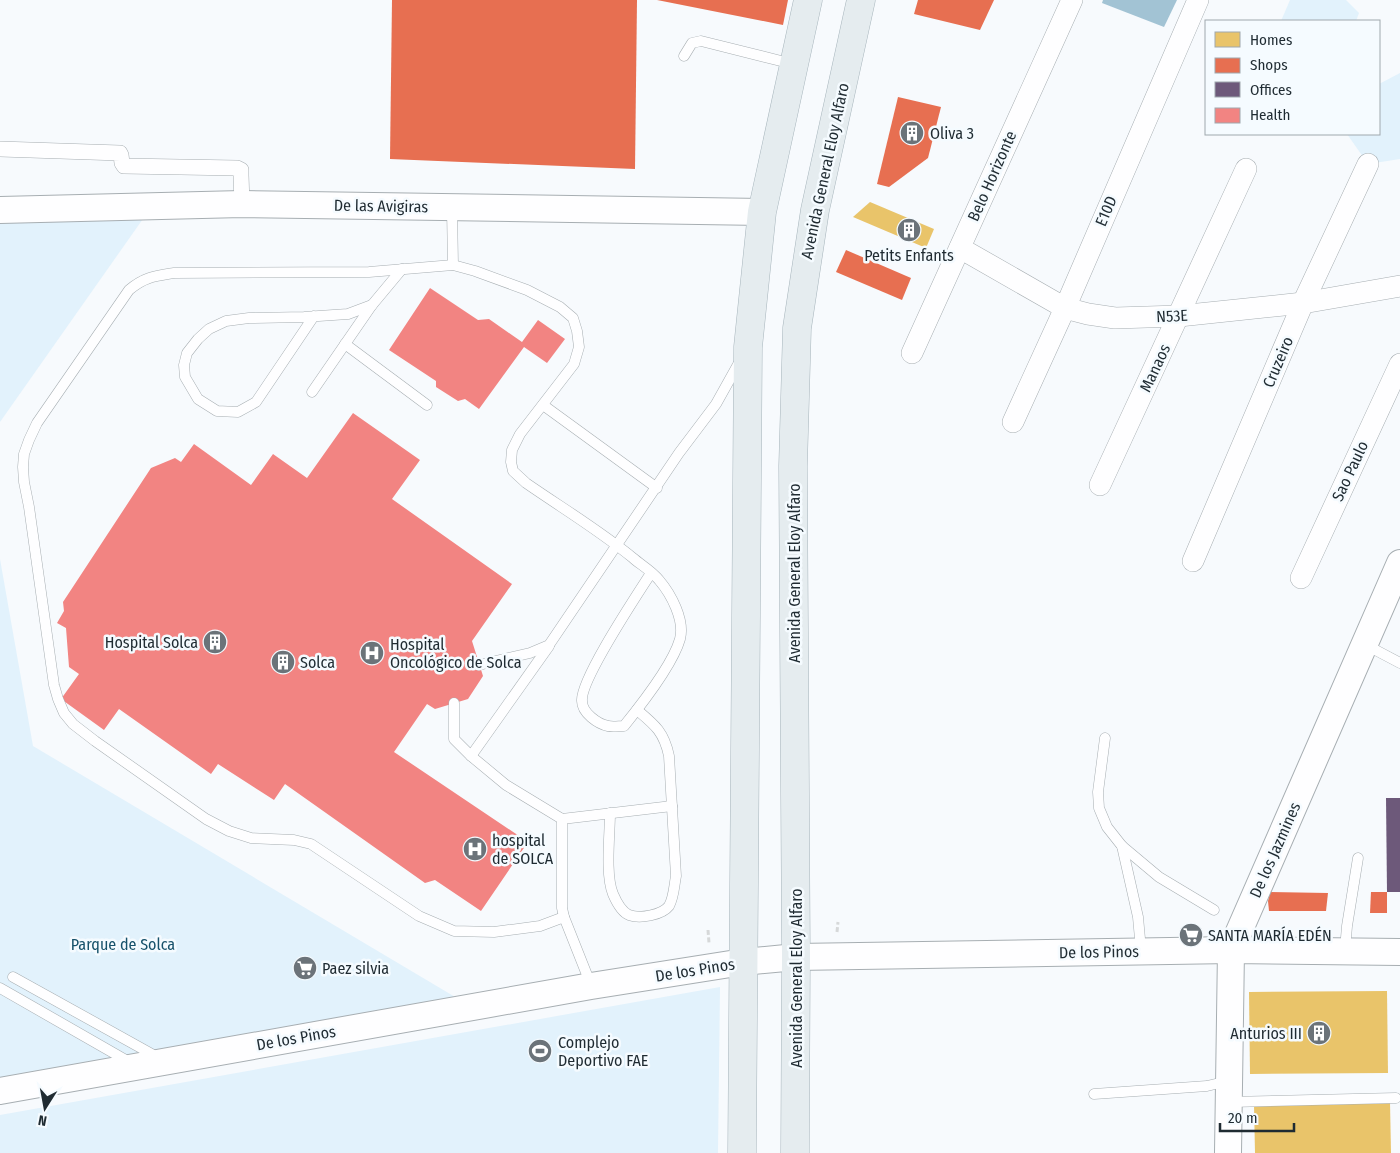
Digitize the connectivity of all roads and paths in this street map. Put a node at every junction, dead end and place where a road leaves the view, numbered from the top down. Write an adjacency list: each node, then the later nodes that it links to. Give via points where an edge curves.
1 (808, 0): 6 (main road)
2 (861, 0): 57 (main road, Avenida General Eloy Alfaro, via 814,210 797,328 793,466)
3 (1072, 0): 14 (street, Belo Horizonte)
4 (1198, 0): 20 (street, E10D)
5 (684, 56): 6 (lane, via 692,44 702,41)
6 (794, 64): 13 (main road)
7 (0, 150): 10 (street, via 120,153 124,166 237,168 241,175)
8 (1368, 164): 18 (street, Cruzeiro)
9 (1246, 169): 22 (street, Manaos)
10 (242, 204): 11 (street, De las Avigiras); 12 (street, De las Avigiras)
11 (452, 208): 13 (street, De las Avigiras); 15 (lane)
12 (0, 210)
13 (762, 212): 24 (main road)
14 (960, 248): 20 (street, N53E); 25 (street, Belo Horizonte)
15 (453, 265): 16 (lane); 29 (lane, via 527,290 560,307 572,318 579,347 574,364)
16 (402, 269): 19 (lane); 52 (lane, via 174,274 139,281 129,290 37,423 24,454 24,482 54,685 64,713 73,724 206,819 229,831 251,838 311,844 419,916 454,931 494,932 540,926)
17 (1400, 286): 18 (street, N53E)
18 (1304, 302): 22 (street, N53E); 34 (street, Cruzeiro)
19 (372, 305): 21 (lane, via 348,314); 23 (lane)
20 (1065, 308): 22 (street, N53E, via 1115,318); 30 (street, E10D)
21 (314, 316): 21 (lane, via 249,318 226,321 209,329 187,353 185,377 198,399 217,411 238,412 256,402)
22 (1179, 316): 31 (street, Manaos)
23 (344, 344): 27 (lane); 28 (lane)
24 (748, 347): 32 (lane, via 716,404); 58 (main road)
25 (912, 352)
26 (1400, 364): 37 (street, Sao Paulo)
27 (312, 392)
28 (427, 405)
29 (544, 405): 32 (lane); 33 (lane, via 520,434 512,450 510,462 513,471)
30 (1013, 422)
31 (1100, 485)
32 (657, 488): 33 (lane)
33 (617, 545): 36 (lane); 38 (lane)
34 (1193, 561)
35 (1400, 563): 39 (street, De los Jazmines)
36 (651, 573): 43 (lane, via 670,595 681,624 681,638 674,655); 43 (lane, via 589,676 581,700 589,714 610,727 624,726)
37 (1301, 578)
38 (549, 645): 41 (lane); 45 (lane)
39 (1365, 645): 40 (lane); 53 (street, De los Jazmines)
40 (1400, 663)
41 (479, 665)
42 (454, 703): 45 (lane, via 454,739)
43 (637, 710): 46 (lane, via 656,726 666,741)
44 (1105, 738): 49 (lane, via 1099,808 1107,827)
45 (470, 756): 48 (lane, via 506,785)
46 (672, 806): 47 (lane); 47 (lane, via 676,876 673,895 668,907 659,914 645,916 629,915 612,892)
47 (610, 813): 48 (lane)
48 (562, 819): 52 (lane)
49 (1122, 846): 51 (lane, via 1159,877); 54 (lane)
50 (1358, 858): 55 (lane)
51 (1214, 910)
52 (564, 917): 60 (lane)
53 (1231, 950): 54 (street, De los Pinos); 55 (street, De los Pinos); 67 (street, De los Jazmines)
54 (1142, 951): 57 (street, De los Pinos)
55 (1345, 951): 56 (street, De los Pinos)
56 (1400, 952)
57 (796, 957): 58 (street, De los Pinos); 71 (main road, Avenida General Eloy Alfaro)
58 (743, 962): 60 (street, De los Pinos); 70 (main road)
59 (13, 977): 62 (lane)
60 (591, 986): 64 (street, De los Pinos)
61 (0, 988): 63 (lane)
62 (74, 1010): 63 (lane); 64 (lane)
63 (65, 1025): 65 (lane)
64 (165, 1061): 65 (street, De los Pinos)
65 (138, 1067): 66 (street, De los Pinos)
66 (0, 1091)
67 (1229, 1092): 68 (lane, via 1207,1086); 69 (lane); 72 (street, De los Jazmines)
68 (1094, 1094)
69 (1396, 1098)
70 (742, 1153)
71 (796, 1153)
72 (1228, 1153)

